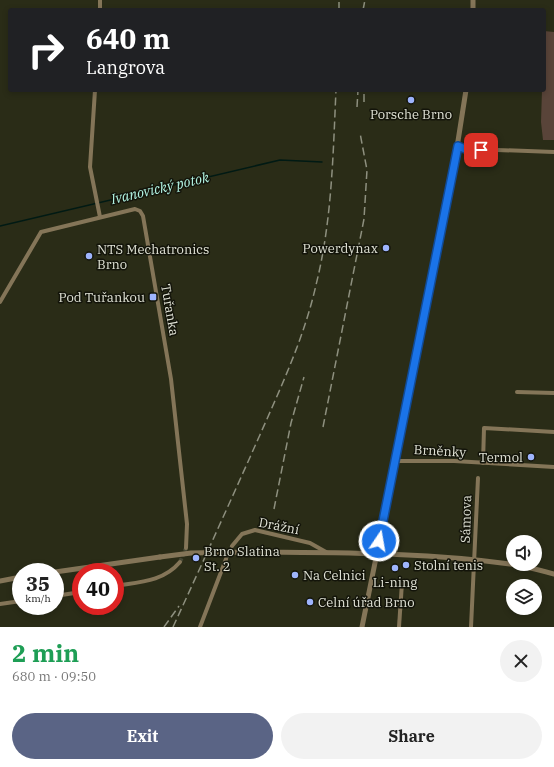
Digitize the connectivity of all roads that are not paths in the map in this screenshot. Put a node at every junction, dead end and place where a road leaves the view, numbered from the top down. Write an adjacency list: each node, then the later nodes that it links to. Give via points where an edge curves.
1 (95, 92): 5 (street, via 90,167)
2 (466, 92): 3 (street)
3 (458, 146): 4 (street, via 471,149); 10 (street)
4 (554, 152)
5 (100, 217): 6 (street, Tuřanka, via 41,232); 15 (street, Tuřanka, via 135,209 143,216 171,380 185,511)
6 (0, 302)
7 (517, 392): 8 (street)
8 (554, 393)
9 (554, 432): 11 (street, Brněnky, via 484,428)
10 (396, 461): 11 (street, Brněnky); 17 (street)
11 (483, 463): 12 (street, Brněnky)
12 (554, 467)
13 (478, 478): 19 (street, Sámova)
14 (233, 544): 16 (street, Drážní, via 242,534 255,530 312,543)
15 (186, 548)
16 (326, 552): 17 (street); 21 (street, bridge, via 196,553)
17 (378, 553): 19 (street); 30 (street)
18 (226, 559): 29 (street)
19 (474, 560): 22 (street, via 510,564); 32 (street, Sámova)
20 (180, 562): 26 (street, via 158,578)
21 (64, 571)
22 (554, 574)
23 (12, 579): 24 (street)
24 (0, 581)
25 (402, 583): 31 (street)
26 (124, 584)
27 (12, 602): 28 (street)
28 (0, 604)
29 (200, 627)
30 (362, 627)
31 (399, 627)
32 (471, 627)

